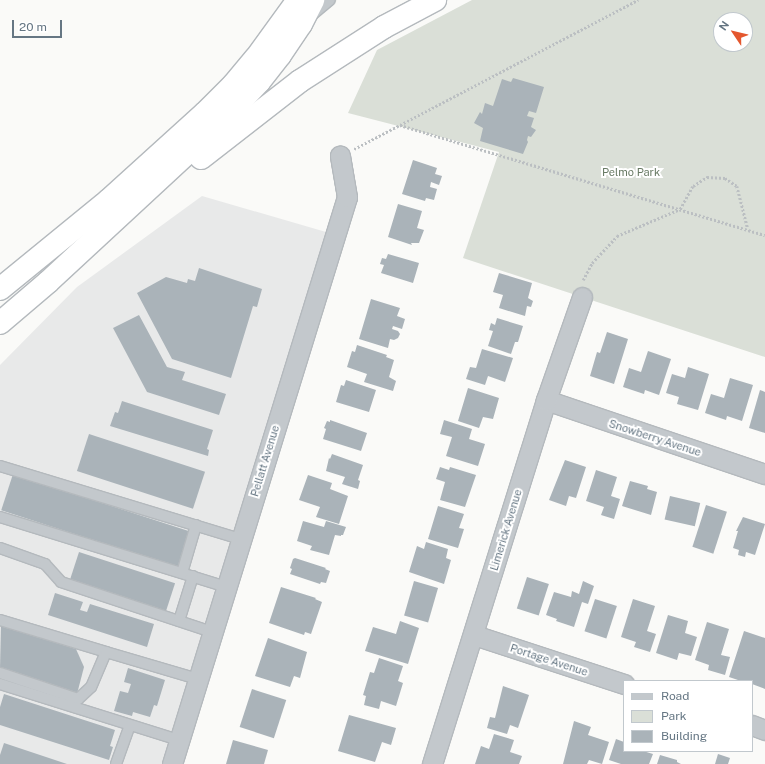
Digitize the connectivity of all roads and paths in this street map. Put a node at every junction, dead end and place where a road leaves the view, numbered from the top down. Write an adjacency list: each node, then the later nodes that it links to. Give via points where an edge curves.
1 (298, 0): 13 (highway, via 256,58 205,113 109,200)
2 (313, 0): 6 (highway)
3 (330, 0): 6 (lane)
4 (435, 0): 12 (highway, via 378,31 300,81)
5 (638, 0): 7 (path)
6 (301, 24): 12 (highway, via 259,82 226,117)
7 (400, 125): 8 (path); 9 (path)
8 (340, 156): 21 (street, Pellatt Avenue, via 346,197)
9 (680, 209): 10 (path); 10 (path, via 692,186 707,177 725,178 737,186); 14 (path, via 617,236 592,263 583,277)
10 (749, 230): 11 (path)
11 (765, 235)
12 (79, 254): 15 (highway)
13 (0, 289)
14 (582, 297): 16 (street, Limerick Avenue)
15 (0, 323)
16 (546, 400): 18 (street, Snowberry Avenue); 29 (street, Limerick Avenue)
17 (0, 466): 20 (lane)
18 (765, 474)
19 (0, 517): 23 (lane)
20 (196, 525): 21 (lane); 23 (lane)
21 (241, 539): 25 (street, Pellatt Avenue)
22 (0, 548): 27 (lane, via 45,564 61,582)
23 (182, 573): 24 (lane)
24 (193, 576): 25 (lane); 27 (lane)
25 (226, 587): 28 (street, Pellatt Avenue)
26 (0, 620): 30 (lane)
27 (179, 621): 28 (lane)
28 (212, 632): 32 (street, Pellatt Avenue)
29 (474, 635): 34 (street, Portage Avenue); 41 (street, Limerick Avenue)
30 (106, 652): 31 (lane, via 91,686 78,699); 32 (lane)
31 (0, 674)
32 (198, 679): 38 (street, Pellatt Avenue)
33 (0, 684): 35 (lane)
34 (623, 684)
35 (130, 725): 38 (lane); 39 (lane)
36 (753, 726): 37 (street)
37 (765, 730)
38 (179, 740): 40 (street, Pellatt Avenue)
39 (116, 764)
40 (172, 764)
41 (432, 764)

